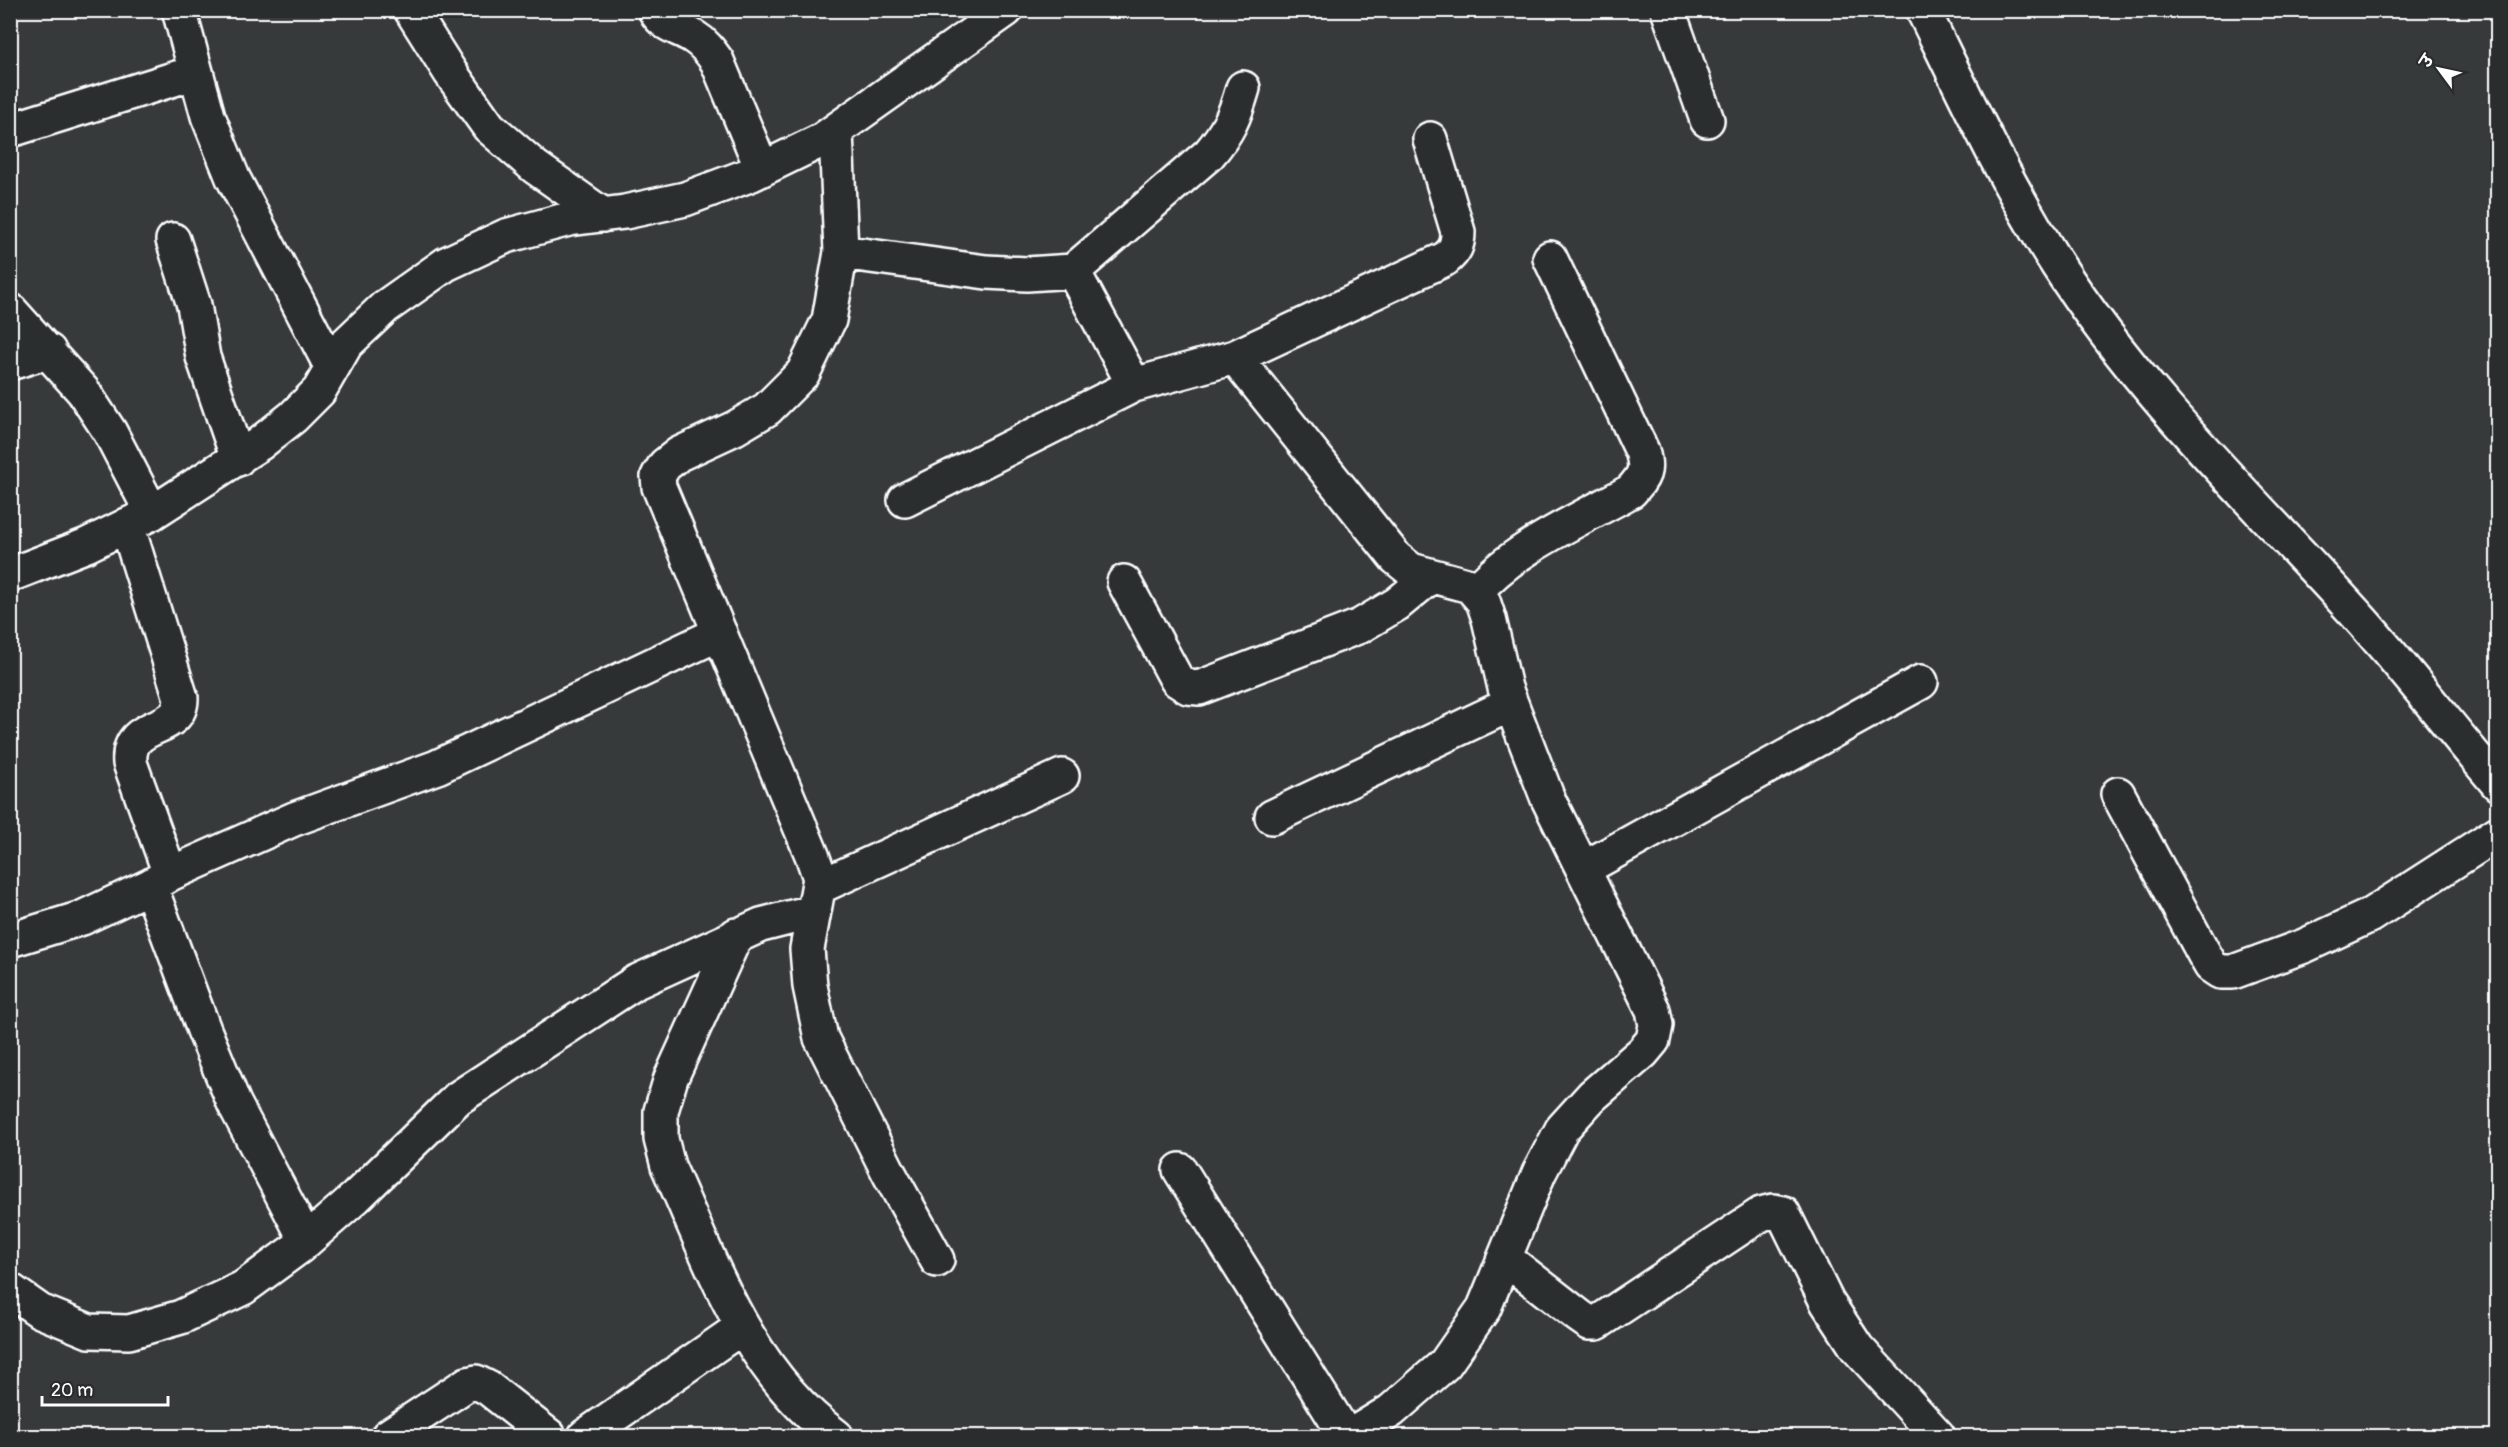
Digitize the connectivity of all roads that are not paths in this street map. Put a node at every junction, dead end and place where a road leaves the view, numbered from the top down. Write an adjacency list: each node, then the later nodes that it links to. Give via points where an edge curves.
1 (179, 10): 7 (street)
2 (411, 10): 14 (street, via 489,127 535,167)
3 (655, 10): 13 (street, via 664,23 706,46 717,61)
4 (1006, 10): 11 (street)
5 (1668, 10): 9 (street)
6 (1923, 10): 35 (street, via 1997,160 2057,265 2128,362 2249,501)
7 (196, 72): 10 (street); 23 (street, via 208,116 233,178)
8 (1243, 88): 18 (street, via 1227,133 1209,154)
9 (1707, 120)
10 (17, 128)
11 (836, 131): 13 (street); 16 (street)
12 (1430, 139): 21 (street, via 1458,232 1454,251 1445,259)
13 (762, 169): 14 (street, via 685,200)
14 (603, 215): 23 (street, via 569,219 506,236 446,264 385,307 346,344)
15 (173, 240): 25 (street, via 194,304 203,357)
16 (841, 252): 18 (street, via 986,272); 32 (street, via 829,320 802,373 767,409 679,454 658,476 659,487)
17 (1550, 258): 31 (street, via 1646,465 1642,478 1631,491 1524,551)
18 (1073, 272): 24 (street)
19 (10, 310): 20 (street)
20 (49, 351): 22 (street); 27 (street, via 83,391 110,432)
21 (1235, 357): 24 (street); 29 (street, via 1396,558 1411,570)
22 (10, 363)
23 (332, 368): 25 (street, via 319,391 293,417)
24 (1134, 385): 26 (street)
25 (238, 459): 27 (street)
26 (905, 500)
27 (140, 519): 28 (street, via 87,546); 42 (street, via 181,698 177,715 141,734 129,752)
28 (10, 575)
29 (1431, 576): 30 (street, via 1397,604 1360,626 1199,688 1177,680 1167,666); 31 (street, via 1454,580)
30 (1124, 582)
31 (1476, 592): 34 (street, via 1490,619)
32 (720, 633): 42 (street, via 437,766 294,819); 43 (street, via 812,855 820,878)
33 (1921, 682): 41 (street)
34 (1511, 704): 39 (street); 41 (street, via 1548,799)
35 (2486, 752): 37 (street)
36 (1062, 776): 43 (street)
37 (2498, 784)
38 (2118, 794): 40 (street, via 2211,966 2220,972 2233,972 2304,946 2368,916)
39 (1272, 817)
40 (2498, 833)
41 (1583, 869): 48 (street, via 1653,1010 1656,1025 1653,1040 1643,1052 1592,1096 1562,1129 1539,1173)
42 (160, 880): 45 (street, via 81,918); 47 (street, via 204,1030 234,1103)
43 (816, 900): 44 (street); 49 (street, via 807,949 821,1038)
44 (736, 935): 47 (street, via 636,982 458,1098); 51 (street, via 671,1078 661,1111 661,1139 668,1166)
45 (10, 940)
46 (1180, 1170): 56 (street)
47 (306, 1240): 50 (street, via 243,1288 181,1317 129,1332 89,1331 40,1311)
48 (1506, 1259): 56 (street, via 1484,1308 1444,1364 1390,1411); 57 (street, via 1579,1316 1597,1323 1761,1214 1783,1213 1827,1302 1857,1348)
49 (937, 1260)
50 (10, 1290)
51 (742, 1327): 52 (street); 55 (street)
52 (815, 1432)
53 (388, 1437): 54 (street, via 467,1384 476,1383 488,1388)
54 (549, 1437)
55 (585, 1437)
56 (1348, 1437)
57 (1938, 1437)

